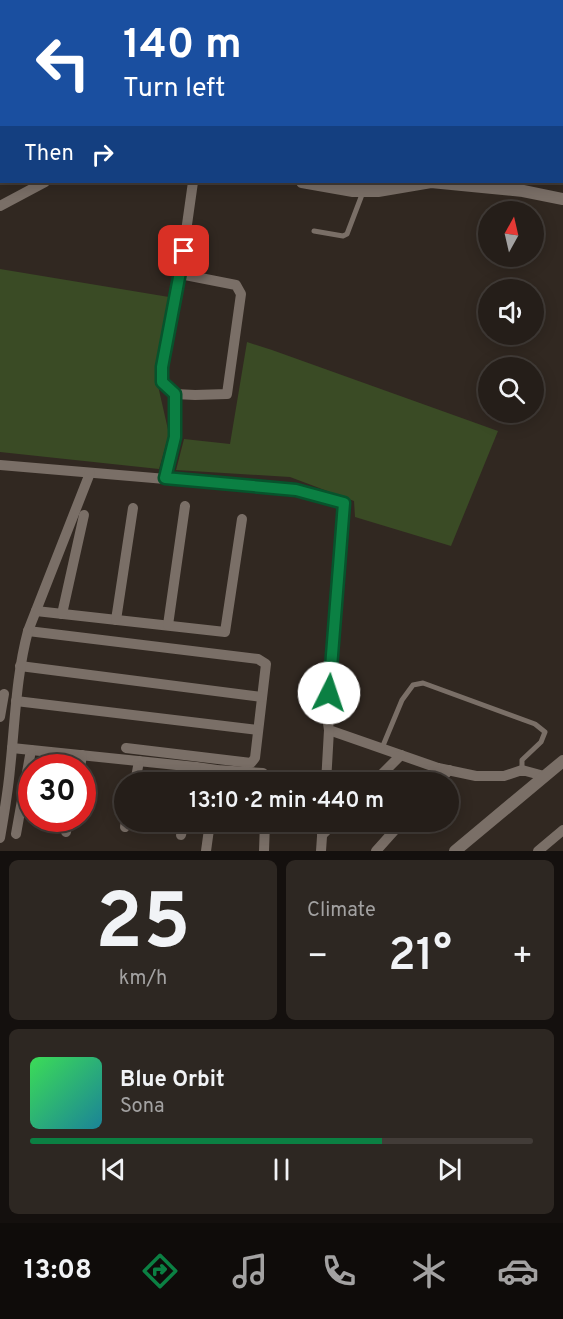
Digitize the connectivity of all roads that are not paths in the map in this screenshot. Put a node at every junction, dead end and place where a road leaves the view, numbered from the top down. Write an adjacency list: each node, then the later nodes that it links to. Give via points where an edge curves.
1 (43, 183): 9 (street)
2 (193, 183): 11 (street)
3 (323, 183): 7 (street)
4 (418, 183): 6 (street)
5 (441, 183): 8 (street)
6 (377, 186): 7 (street)
7 (363, 191): 10 (lane, via 347,234)
8 (563, 199)
9 (0, 206)
10 (314, 231)
11 (180, 274): 12 (street, via 162,367 162,382); 12 (street, via 236,285 241,294 227,394)
12 (175, 394): 15 (street, via 175,437)
13 (0, 465): 14 (street)
14 (90, 473): 15 (street); 20 (street)
15 (165, 478): 31 (street, via 296,490 344,503)
16 (185, 506): 23 (street)
17 (133, 507): 22 (street)
18 (84, 515): 21 (street)
19 (242, 519): 23 (street, via 225,632)
20 (36, 611): 21 (street); 24 (street)
21 (62, 614): 22 (street)
22 (116, 620): 23 (street)
23 (168, 625)
24 (28, 631): 25 (street); 27 (street, via 258,659 266,664)
25 (20, 666): 27 (street); 28 (street)
26 (4, 694): 29 (street)
27 (262, 696): 30 (street)
28 (16, 701): 30 (street); 32 (street)
29 (0, 717)
30 (258, 730): 33 (street, via 251,763)
31 (329, 730): 34 (street); 49 (street)
32 (12, 748): 35 (street); 42 (street)
33 (126, 748)
34 (382, 748): 37 (street); 45 (lane, via 402,700 413,685 423,683 535,724 545,732 541,742 522,760)
35 (31, 750): 36 (street); 59 (street)
36 (72, 754)
37 (401, 754): 44 (street); 50 (street)
38 (96, 756): 40 (street)
39 (563, 760): 51 (street)
40 (139, 761): 41 (street); 46 (street)
41 (196, 766): 43 (street); 47 (street)
42 (5, 769): 62 (street)
43 (217, 770): 48 (street)
44 (449, 770): 45 (street, via 476,776 504,776)
45 (522, 770): 51 (street)
46 (137, 772)
47 (195, 772)
48 (248, 772)
49 (327, 772)
50 (384, 772)
51 (544, 776): 67 (street)
52 (563, 830): 68 (street)
53 (182, 832): 60 (street)
54 (209, 832): 63 (street)
55 (265, 832): 64 (street)
56 (322, 832): 61 (street)
57 (325, 832): 61 (street)
58 (393, 832): 66 (street)
59 (16, 834)
60 (181, 835)
61 (322, 835): 65 (street)
62 (0, 838)
63 (206, 851)
64 (264, 851)
65 (321, 851)
66 (376, 851)
67 (455, 851)
68 (538, 851)

